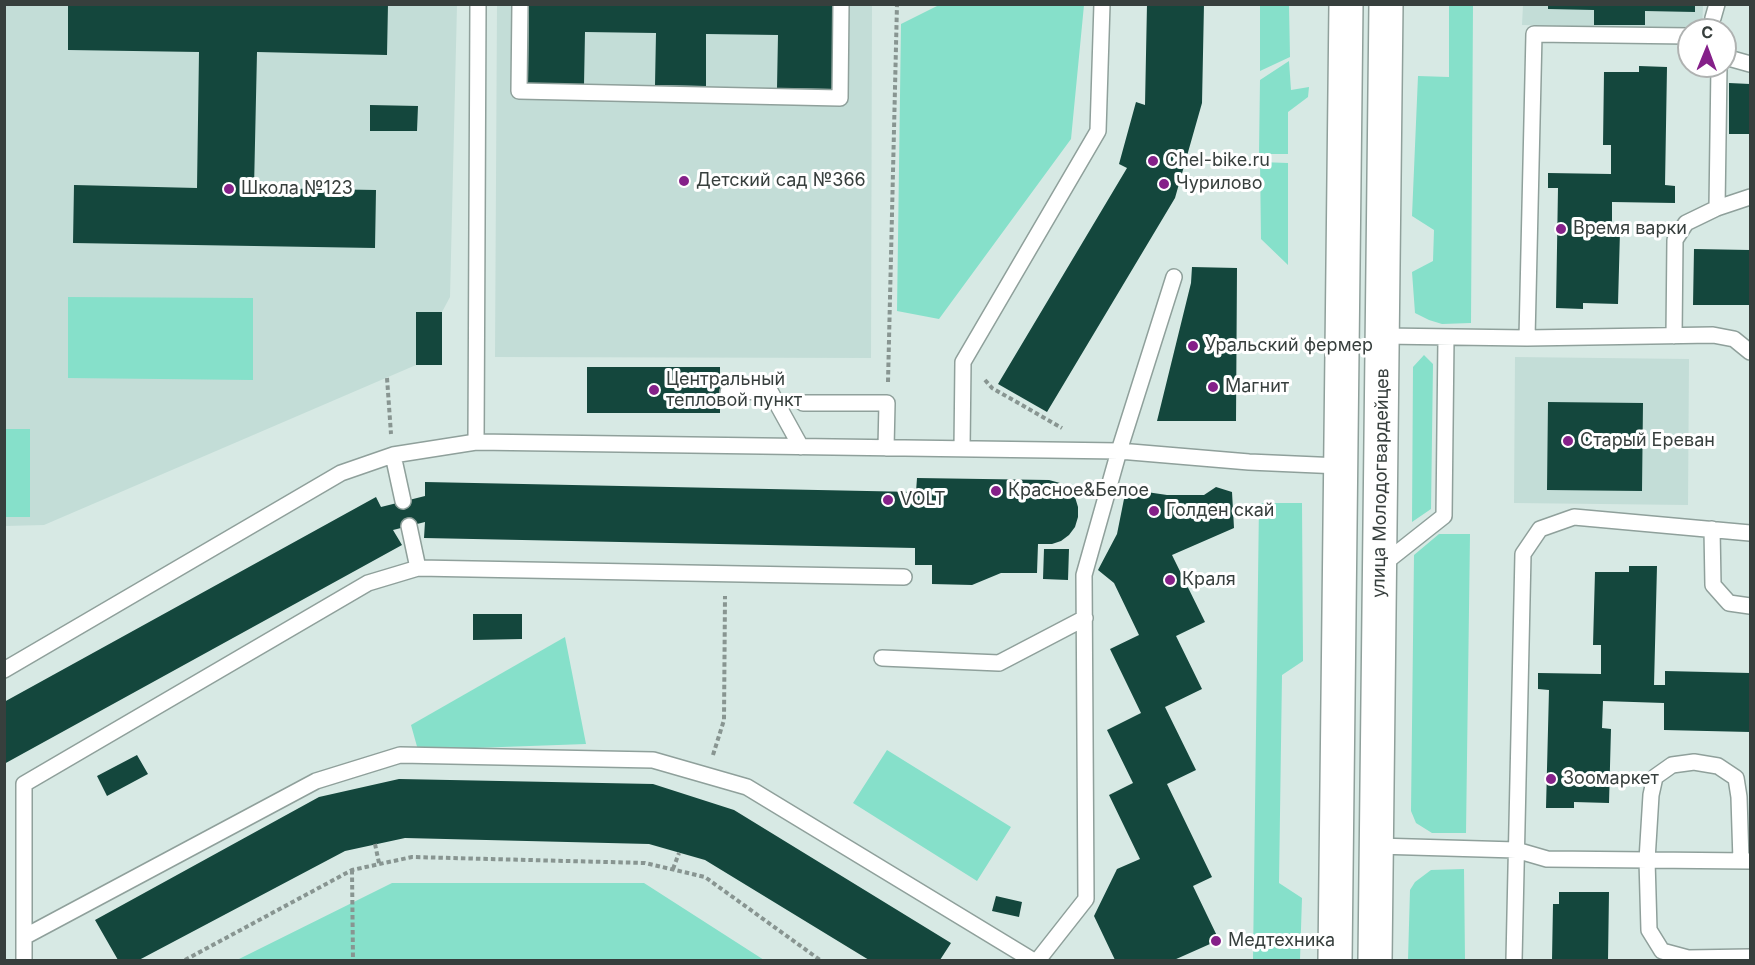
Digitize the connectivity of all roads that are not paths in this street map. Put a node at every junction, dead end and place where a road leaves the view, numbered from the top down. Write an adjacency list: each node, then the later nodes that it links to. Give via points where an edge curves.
1 (478, 4): 19 (lane)
2 (520, 4): 3 (lane, via 519,91 840,98)
3 (841, 4)
4 (1102, 4): 22 (lane, via 1098,131 963,362)
5 (1346, 4): 25 (main road)
6 (1386, 4): 12 (main road, улица Молодогвардейцев)
7 (1677, 36): 15 (lane, via 1534,34)
8 (1719, 78): 10 (lane)
9 (1750, 197): 10 (lane)
10 (1717, 208): 13 (lane, via 1686,223 1675,240)
11 (1174, 277): 23 (lane)
12 (1383, 336): 14 (lane); 30 (main road, улица Молодогвардейцев)
13 (1674, 336): 15 (lane); 16 (lane, via 1734,339)
14 (1446, 338): 15 (lane); 30 (lane, via 1444,516)
15 (1527, 338)
16 (1750, 352)
17 (728, 392): 20 (lane, via 770,391)
18 (803, 403): 21 (lane, via 887,403)
19 (476, 442): 20 (lane); 24 (lane)
20 (801, 447): 21 (lane)
21 (886, 448): 22 (lane)
22 (962, 449): 23 (lane)
23 (1119, 451): 25 (lane); 34 (lane, via 1084,575)
24 (393, 455): 26 (lane); 36 (lane, via 341,473)
25 (1340, 466): 46 (main road)
26 (403, 501)
27 (409, 526): 31 (lane)
28 (1712, 529): 29 (lane); 33 (lane, via 1713,585 1729,603); 38 (lane, via 1574,517 1540,529 1522,554)
29 (1750, 533)
30 (1380, 567): 37 (main road, улица Молодогвардейцев)
31 (418, 568): 32 (lane); 41 (lane, via 368,583 24,784)
32 (904, 577)
33 (1750, 606)
34 (1085, 618): 35 (lane, via 999,663); 45 (lane, via 1086,899)
35 (882, 658)
36 (4, 670)
37 (1377, 846): 38 (lane); 47 (main road, улица Молодогвардейцев)
38 (1516, 850): 39 (lane, via 1547,859); 48 (lane)
39 (1647, 860): 40 (lane); 40 (lane, via 1655,777 1672,765 1694,762 1718,766 1736,778); 42 (lane, via 1649,930 1662,951 1689,958)
40 (1745, 861)
41 (24, 937): 43 (lane); 44 (lane, via 316,781 400,755 654,760 747,787)
42 (1750, 957)
43 (24, 960)
44 (1032, 960)
45 (1038, 960)
46 (1335, 960)
47 (1375, 960)
48 (1514, 960)

